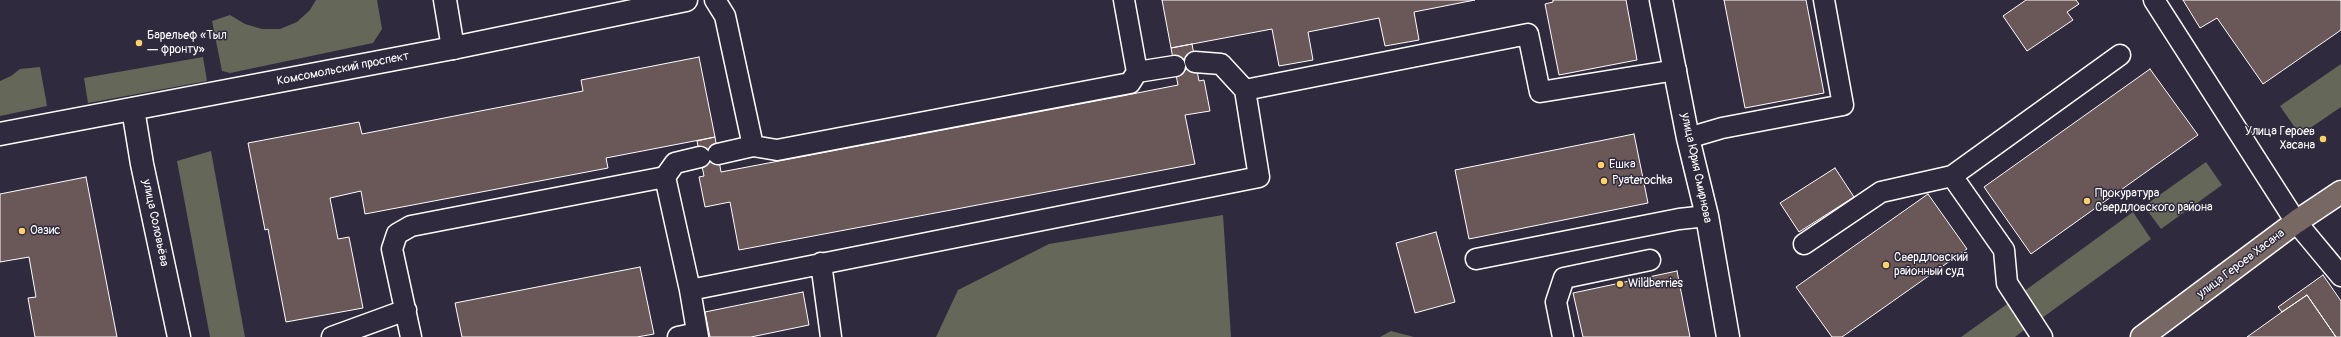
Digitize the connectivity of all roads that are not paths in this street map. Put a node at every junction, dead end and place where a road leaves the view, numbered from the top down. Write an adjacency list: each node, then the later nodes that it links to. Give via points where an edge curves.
1 (445, 0): 8 (street)
2 (686, 0): 8 (street, Комсомольский проспект)
3 (715, 0): 18 (lane, via 725,16)
4 (1124, 0): 13 (lane)
5 (1661, 0): 12 (street, улица Юрия Смирнова)
6 (1824, 0): 17 (lane, via 1843,105 1722,128)
7 (2154, 0): 23 (lane)
8 (453, 48): 15 (street, Комсомольский проспект)
9 (2120, 54): 19 (lane)
10 (1195, 62): 14 (lane, via 1221,64)
11 (1175, 66): 13 (lane)
12 (1676, 70): 14 (lane, via 1540,92 1528,34); 17 (street, улица Юрия Смирнова)
13 (1137, 72): 18 (lane, via 1130,83 777,150)
14 (1245, 90): 27 (lane, via 1259,177)
15 (133, 109): 16 (street, Комсомольский проспект); 32 (street, улица Соловьёва, via 142,164)
16 (0, 134)
17 (1688, 138): 22 (street, улица Юрия Смирнова)
18 (753, 146): 20 (lane, via 675,163)
19 (1952, 176): 24 (lane, via 1881,192); 38 (lane, via 2004,250 2007,283)
20 (665, 177): 29 (lane); 30 (lane, via 411,226 397,234 392,249)
21 (2341, 192): 23 (main road, улица Героев Хасана)
22 (1707, 216): 25 (lane); 37 (street, улица Юрия Смирнова)
23 (2296, 222): 28 (lane); 39 (main road, улица Героев Хасана)
24 (1804, 244)
25 (1476, 259)
26 (1650, 260): 36 (lane, via 1564,278 1556,302)
27 (821, 263): 29 (lane); 35 (lane)
28 (2341, 276)
29 (690, 290): 31 (lane)
30 (406, 310): 33 (lane); 34 (lane)
31 (691, 336)
32 (179, 337)
33 (332, 337)
34 (411, 337)
35 (831, 337)
36 (1563, 337)
37 (1728, 337)
38 (2042, 337)
39 (2142, 337)

